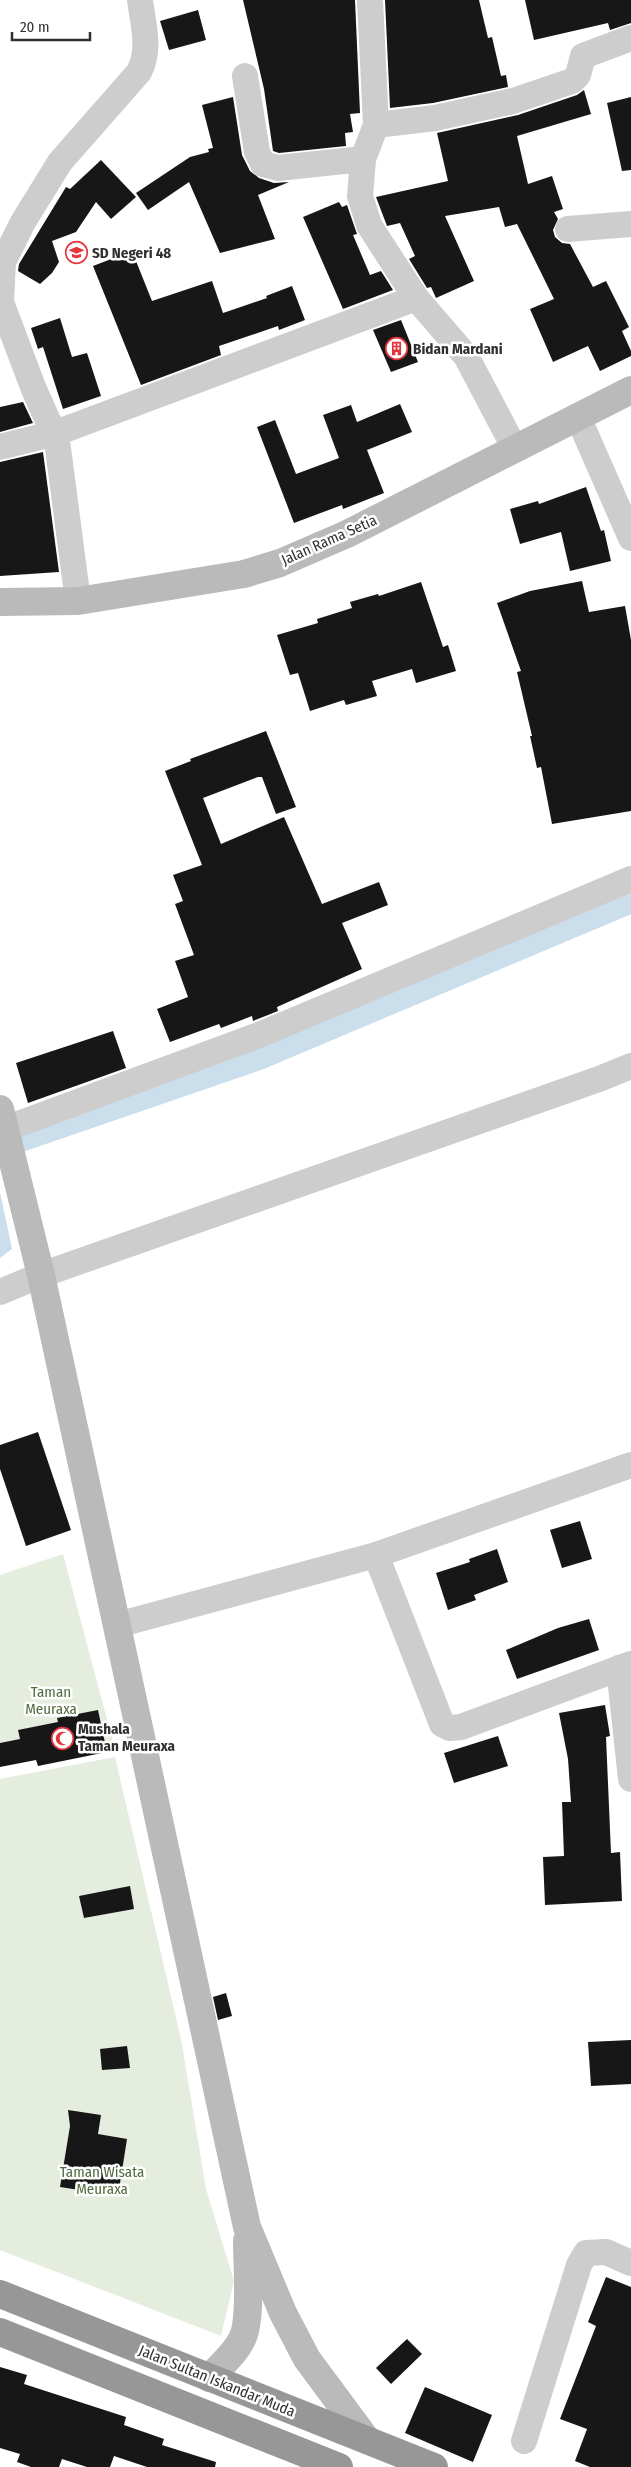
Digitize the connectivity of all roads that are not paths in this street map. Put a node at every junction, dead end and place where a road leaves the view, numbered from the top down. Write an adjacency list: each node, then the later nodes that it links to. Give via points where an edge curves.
1 (140, 0): 12 (street, via 146,47 142,66 60,162 2,262 1,302 33,387)
2 (370, 0): 5 (street)
3 (631, 38): 5 (street, via 583,56 578,75 572,81 547,90 454,114)
4 (245, 76): 6 (street, via 257,152 263,164 278,168)
5 (376, 125): 6 (street)
6 (363, 159): 9 (street, via 360,196 364,213)
7 (631, 224): 8 (street)
8 (568, 229)
9 (416, 298): 12 (street); 14 (street, via 466,356)
10 (631, 390): 11 (street, Jalan Rama Setia)
11 (578, 417): 14 (street, Jalan Rama Setia); 15 (street)
12 (56, 433): 13 (street); 16 (street)
13 (0, 448)
14 (515, 449): 16 (street, Jalan Rama Setia, via 347,534 280,563 244,574)
15 (631, 538)
16 (78, 601): 17 (street, Jalan Rama Setia)
17 (0, 602)
18 (631, 879): 20 (street, via 259,1034)
19 (631, 1066): 21 (street)
20 (5, 1126): 21 (street)
21 (39, 1268): 22 (street); 25 (street)
22 (0, 1292)
23 (631, 1465): 24 (street)
24 (376, 1555): 25 (street); 26 (street, via 442,1724 450,1728 461,1727)
25 (117, 1625): 28 (street)
26 (625, 1666): 27 (street)
27 (631, 1779)
28 (248, 2228): 32 (street, via 248,2309 244,2337); 33 (street, via 283,2313 307,2359)
29 (631, 2263): 34 (street, via 606,2252 586,2253 579,2265)
30 (0, 2294): 32 (highway, Jalan Sultan Iskandar Muda)
31 (0, 2332): 35 (highway)
32 (209, 2378): 33 (highway, Jalan Sultan Iskandar Muda)
33 (367, 2440): 36 (highway, Jalan Sultan Iskandar Muda)
34 (524, 2441)
35 (338, 2467)
36 (434, 2467)

